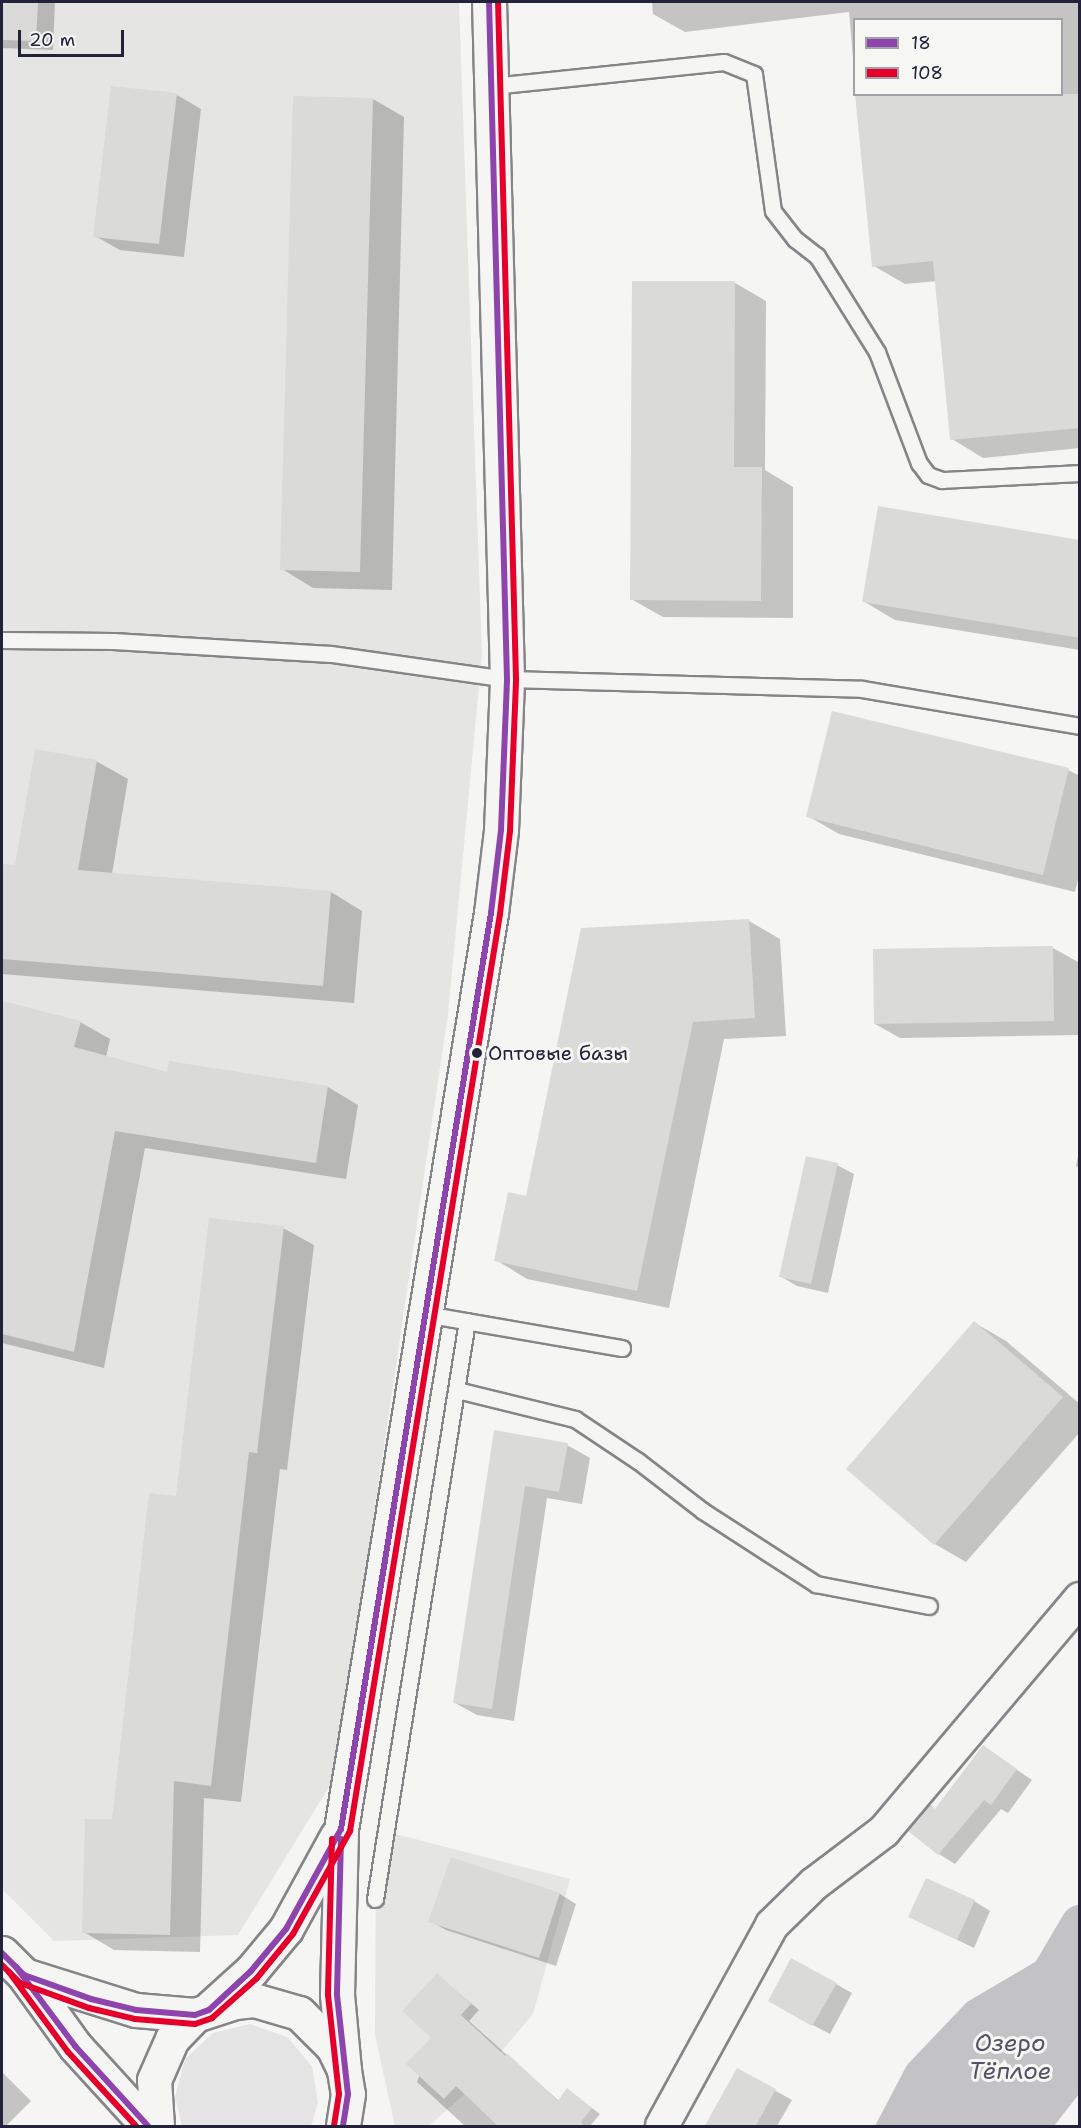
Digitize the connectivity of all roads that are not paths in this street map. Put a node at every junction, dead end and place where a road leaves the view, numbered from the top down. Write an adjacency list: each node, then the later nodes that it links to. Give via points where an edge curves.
1 (489, 2): 2 (main road)
2 (492, 86): 3 (lane, via 724,62 754,74 773,211 795,239 817,256 877,352 927,475 942,480); 5 (main road)
3 (1080, 473)
4 (2, 640): 5 (lane, via 113,641 331,654)
5 (507, 679): 6 (lane, via 861,690); 7 (main road, via 501,831 491,913)
6 (1080, 726)
7 (425, 1314): 8 (lane); 13 (main road)
8 (467, 1321): 9 (lane); 10 (lane)
9 (622, 1348)
10 (456, 1390): 12 (lane, via 575,1419 703,1511 816,1584); 14 (lane)
11 (1080, 1599): 21 (street, via 884,1831 814,1884 772,1926)
12 (929, 1606)
13 (341, 1829): 16 (main road, via 286,1929 251,1971); 17 (main road, via 337,1995)
14 (375, 1899)
15 (13, 1964): 16 (main road, via 136,2010); 19 (main road, via 75,2046)
16 (202, 2012): 17 (main road, via 254,2000 299,2013 333,2047); 20 (main road, via 172,2039 160,2060 153,2102)
17 (344, 2070): 18 (main road, via 348,2094)
18 (346, 2124)
19 (148, 2127)
20 (157, 2127)
21 (662, 2127)

